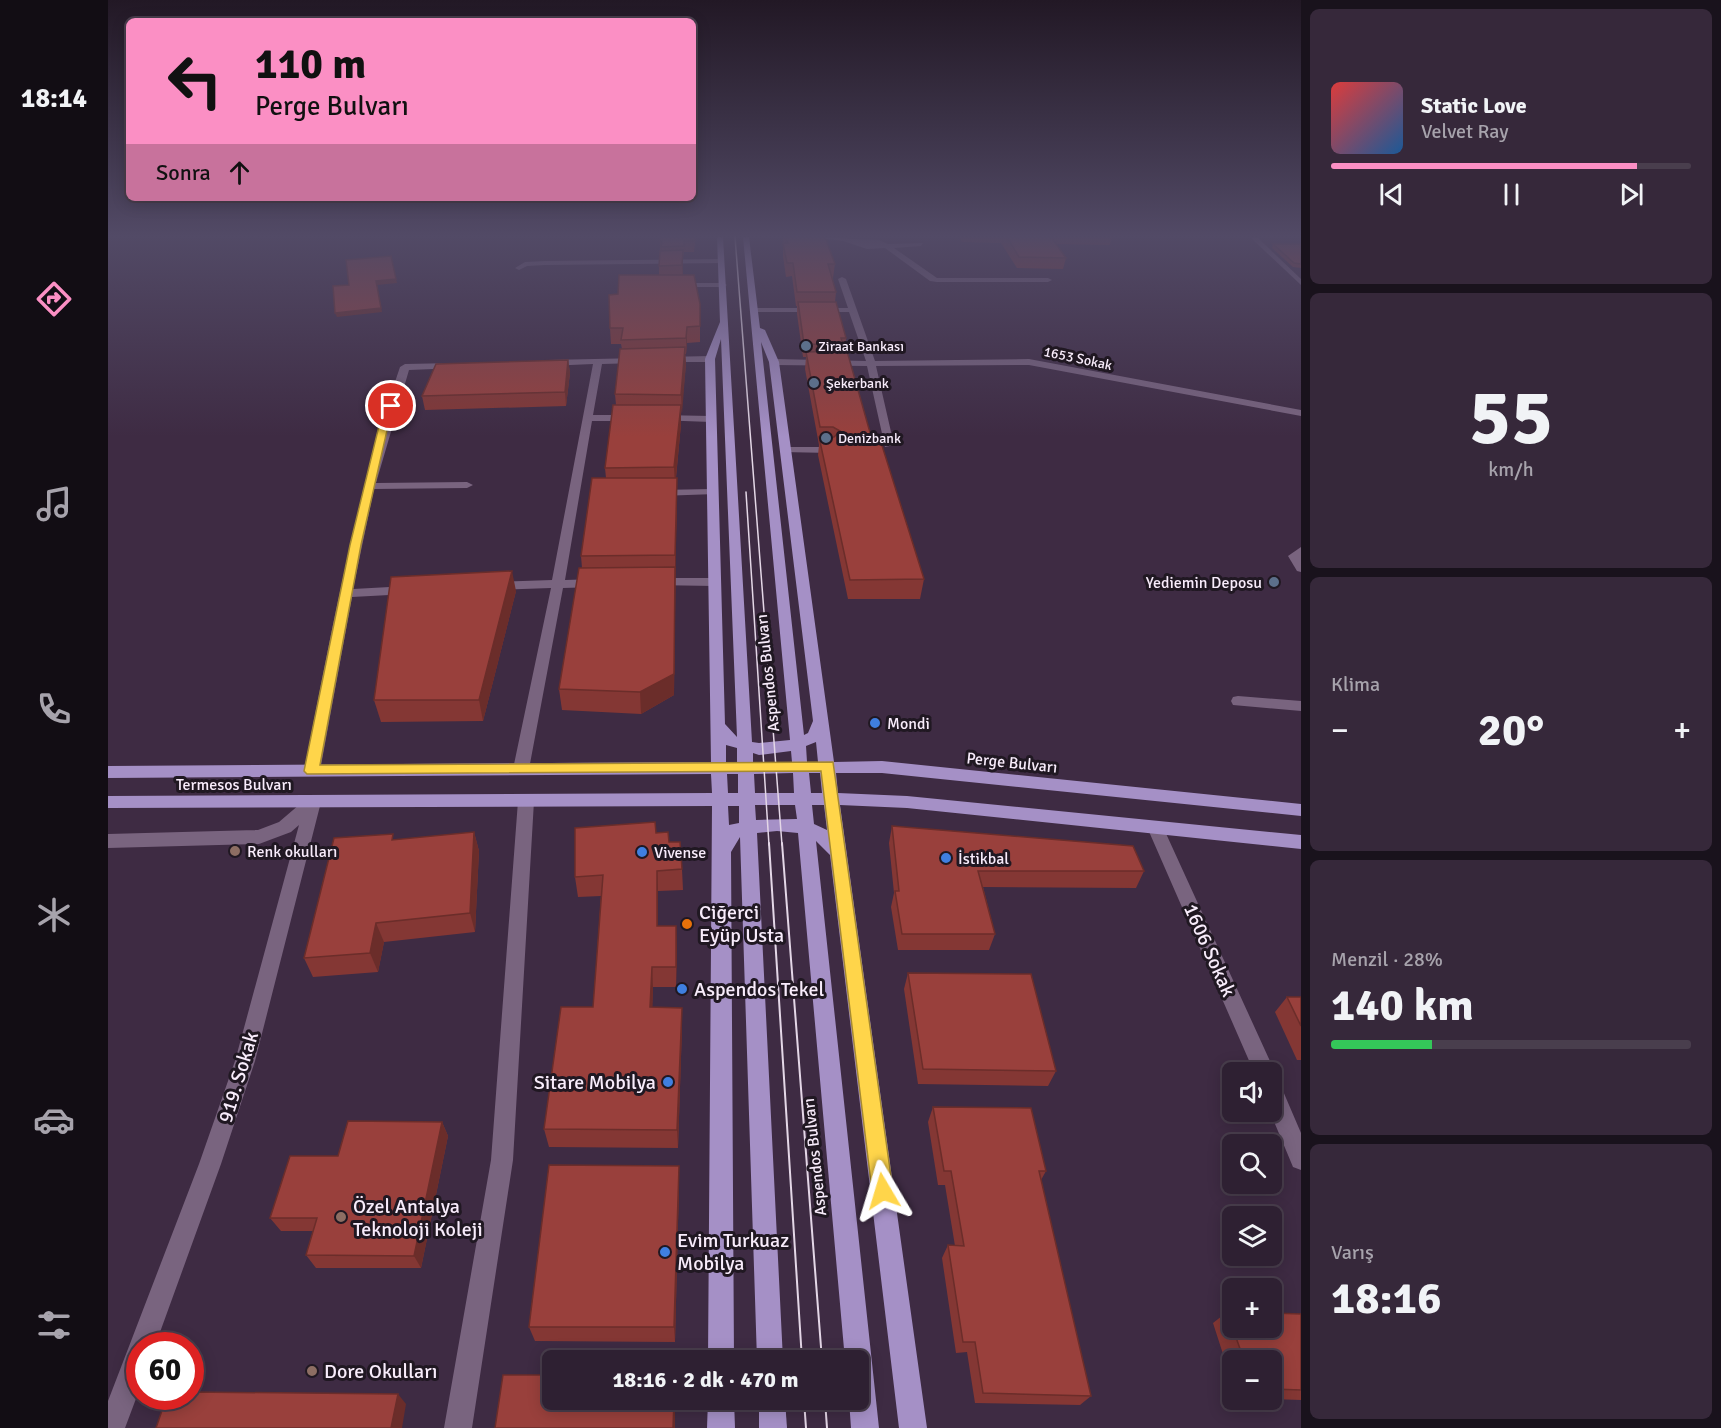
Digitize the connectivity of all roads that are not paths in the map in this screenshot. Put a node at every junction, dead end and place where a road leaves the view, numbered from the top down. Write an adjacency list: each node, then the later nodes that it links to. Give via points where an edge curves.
1 (724, 304): 6 (main road, Aspendos Bulvarı)
2 (754, 304): 5 (main road, Aspendos Bulvarı)
3 (850, 304): 4 (street)
4 (852, 310): 5 (street); 11 (street)
5 (755, 313): 9 (main road); 65 (main road, Aspendos Bulvarı)
6 (724, 318): 7 (main road); 57 (main road, Aspendos Bulvarı)
7 (710, 359): 8 (street); 15 (main road)
8 (598, 361): 10 (street); 14 (street)
9 (774, 362): 11 (street, 1653 Sokak); 17 (main road)
10 (541, 363)
11 (871, 363): 13 (street, 1653 Sokak, via 1046,364); 16 (street)
12 (462, 365): 20 (street, via 405,367 384,426)
13 (1301, 413)
14 (588, 418): 15 (street); 27 (street, via 581,493)
15 (711, 418): 21 (main road)
16 (889, 445)
17 (786, 450): 18 (street); 34 (main road)
18 (831, 450)
19 (467, 485): 20 (street)
20 (370, 486): 31 (street)
21 (712, 492): 22 (street); 26 (main road)
22 (644, 493)
23 (1301, 550): 24 (street, via 1294,556)
24 (1301, 568)
25 (642, 582): 26 (street)
26 (714, 582): 35 (main road)
27 (558, 583): 28 (street); 29 (street); 38 (street)
28 (606, 583)
29 (476, 587)
30 (417, 590): 31 (street)
31 (347, 593): 40 (street)
32 (1239, 701): 33 (street)
33 (1301, 706)
34 (821, 718): 35 (main road, via 814,737 787,747 759,749 731,741); 36 (main road)
35 (717, 725): 37 (main road)
36 (828, 766): 37 (main road, Perge Bulvarı); 41 (main road); 46 (main road, Perge Bulvarı, via 882,767)
37 (718, 767): 38 (main road, Termesos Bulvarı); 42 (main road)
38 (521, 768): 40 (main road, Termesos Bulvarı)
39 (108, 771): 40 (main road, Termesos Bulvarı)
40 (312, 771)
41 (832, 798): 42 (main road); 47 (main road); 51 (main road)
42 (719, 800): 43 (main road, Termesos Bulvarı); 50 (main road)
43 (526, 801): 45 (main road, Termesos Bulvarı); 62 (street, via 502,1160)
44 (108, 802): 45 (main road, Termesos Bulvarı)
45 (313, 802): 48 (street, via 285,826 259,837); 55 (street, 919. Sokak, via 245,1061)
46 (1301, 810)
47 (1155, 827): 49 (main road); 52 (street, 1606 Sokak)
48 (108, 841)
49 (1301, 842)
50 (722, 851): 51 (main road, via 735,830 767,824 799,826 828,838); 56 (main road)
51 (841, 858): 66 (main road)
52 (1260, 1062)
53 (1282, 1114): 54 (street)
54 (1301, 1159)
55 (147, 1332)
56 (721, 1350)
57 (770, 1350)
58 (126, 1389): 61 (street)
59 (721, 1410): 63 (main road)
60 (772, 1410): 64 (main road)
61 (111, 1428)
62 (458, 1428)
63 (721, 1428)
64 (773, 1428)
65 (865, 1428)
66 (913, 1428)

